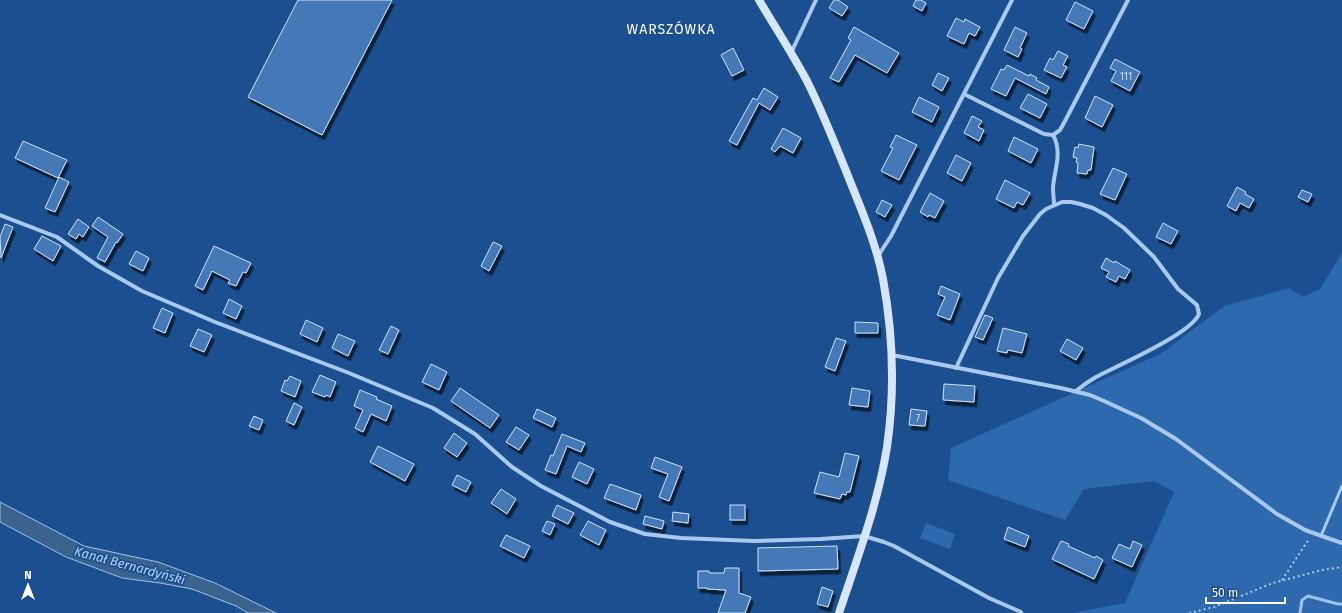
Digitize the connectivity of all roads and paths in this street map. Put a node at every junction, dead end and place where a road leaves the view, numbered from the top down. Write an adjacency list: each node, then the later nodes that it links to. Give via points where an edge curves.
1 (759, 0): 5 (street)
2 (816, 0): 5 (street)
3 (1012, 0): 6 (street)
4 (1128, 0): 7 (street, via 1060,130)
5 (791, 53): 10 (street, via 836,144)
6 (964, 94): 7 (street, via 1044,134); 10 (street)
7 (1053, 135): 8 (street, via 1058,145 1053,188)
8 (1054, 204): 12 (street, via 1032,223 1008,260); 13 (street, via 1080,204 1115,220 1147,249 1178,289 1197,305 1199,310 1197,318 1188,328 1095,378)
9 (0, 215): 16 (street, via 57,237 98,266 142,292 433,408 475,434 512,467 541,486 610,522 645,534 681,538 762,540)
10 (878, 257): 11 (street, via 887,305)
11 (891, 355): 12 (street); 16 (street, via 892,398 887,448)
12 (956, 368): 13 (street)
13 (1076, 391): 15 (street, via 1122,408 1158,427 1277,514)
14 (1342, 486): 17 (lane)
15 (1313, 533): 17 (street); 20 (path)
16 (864, 536): 21 (street, via 894,546 989,598); 22 (street)
17 (1321, 536): 18 (street)
18 (1342, 543)
19 (1342, 567): 20 (path)
20 (1282, 581): 23 (path, via 1214,607)
21 (1021, 612)
22 (839, 613)
23 (1189, 613)

